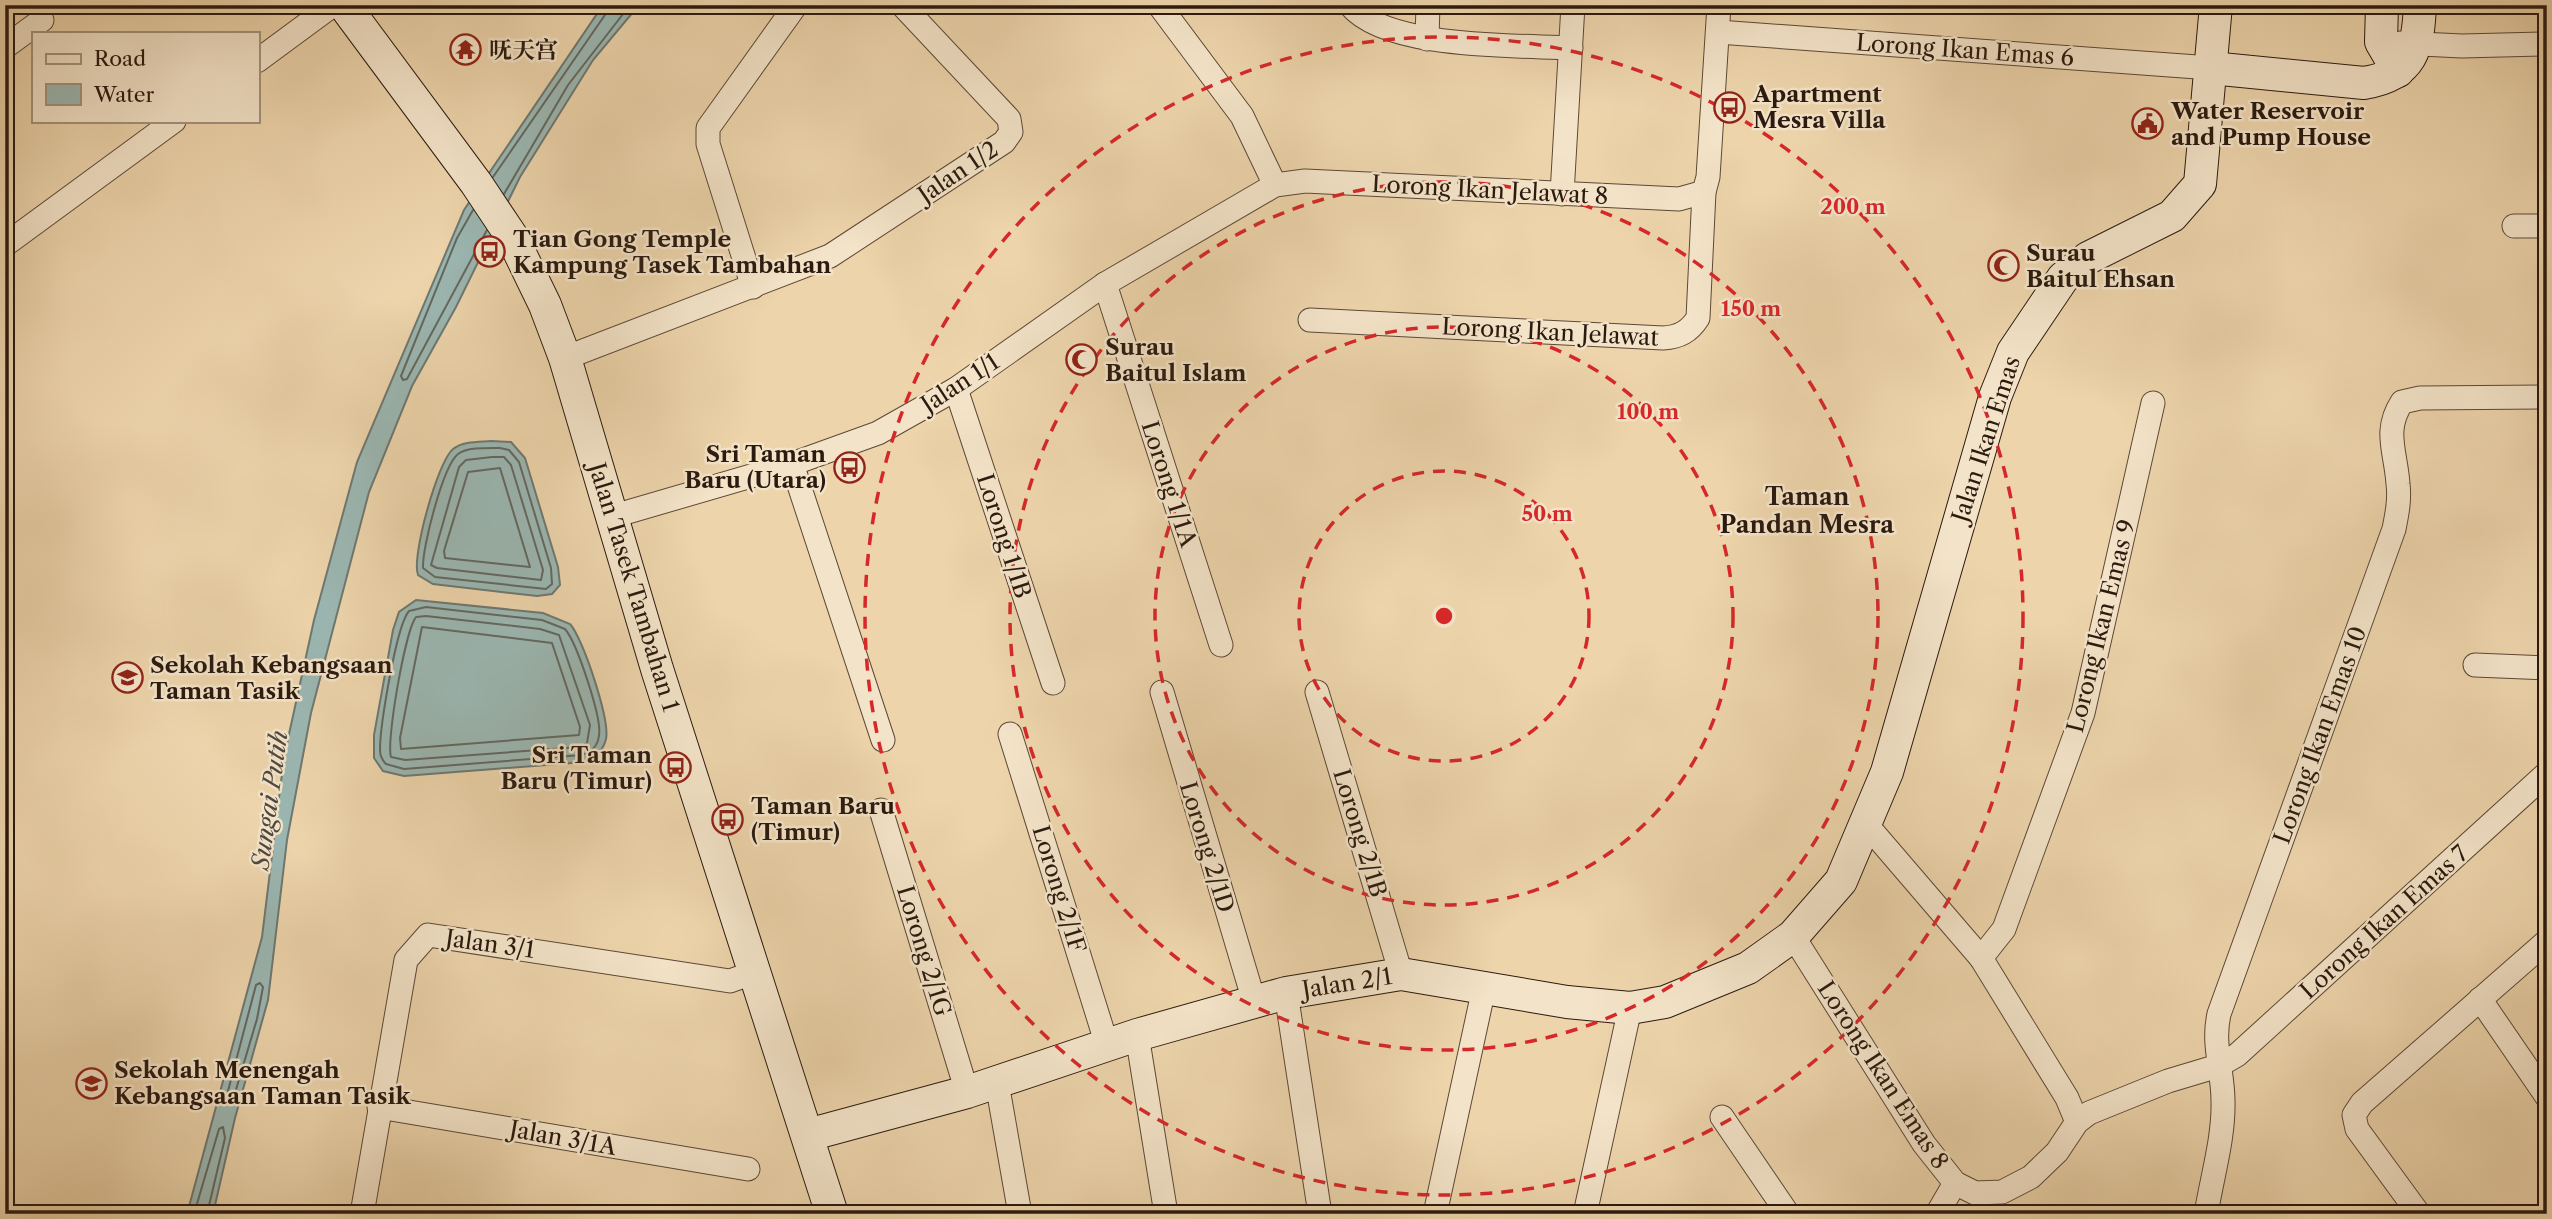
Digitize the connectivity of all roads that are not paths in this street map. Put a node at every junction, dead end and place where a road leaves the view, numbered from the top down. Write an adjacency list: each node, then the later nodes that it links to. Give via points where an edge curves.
1 (333, 5): 22 (street)
2 (344, 5): 35 (street, Jalan Tasek Tambahan 1, via 512,237)
3 (796, 5): 33 (street, via 708,128 708,144)
4 (902, 5): 33 (street, Jalan 1/2, via 1009,119 1011,132 1004,142 830,256)
5 (1159, 5): 26 (street, via 1242,116)
6 (1350, 5): 16 (street, via 1398,34)
7 (1428, 5): 16 (street)
8 (1573, 5): 21 (street)
9 (1719, 5): 14 (street, Lorong Ikan Jelawat)
10 (2216, 5): 23 (street, Jalan Ikan Emas)
11 (2382, 5): 17 (street)
12 (2420, 5): 18 (street)
13 (42, 20): 20 (street)
14 (1718, 32): 23 (street, Lorong Ikan Emas 6); 27 (street, Lorong Ikan Jelawat, via 1708,177)
15 (2547, 34): 19 (street)
16 (1427, 38): 21 (street)
17 (2381, 42): 18 (street); 24 (street)
18 (2418, 44): 19 (street); 24 (street)
19 (2547, 44)
20 (5, 47)
21 (1571, 48): 28 (street)
22 (259, 60)
23 (2211, 68): 24 (street, via 2364,83); 51 (street, Jalan Ikan Emas, via 2200,184 2172,216 2088,258 2063,278 2013,352 1995,397 1887,772)
24 (2398, 71)
25 (173, 122): 31 (street)
26 (1275, 185): 28 (street, Lorong Ikan Jelawat 8, via 1304,181); 32 (street, Jalan 1/1)
27 (1703, 192): 28 (street, Lorong Ikan Jelawat 8, via 1679,199); 34 (street, Lorong Ikan Jelawat, via 1698,318 1692,328 1674,338)
28 (1562, 194)
29 (2514, 226): 30 (street)
30 (2547, 226)
31 (5, 245)
32 (1105, 284): 36 (street, Jalan 1/1); 41 (street, Lorong 1/1A)
33 (753, 287): 35 (street, Jalan 1/2)
34 (1310, 320)
35 (565, 358): 40 (street, Jalan Tasek Tambahan 1)
36 (956, 389): 39 (street, Jalan 1/1, via 878,433); 44 (street, Lorong 1/1B)
37 (2547, 397): 64 (street, Lorong Ikan Emas 10, via 2420,398 2402,402 2392,418 2399,485 2394,529 2219,1014 2215,1032)
38 (2153, 403): 54 (street, Lorong Ikan Emas 9, via 2083,713 2004,929)
39 (792, 464): 40 (street, Jalan 1/1); 48 (street)
40 (614, 516): 55 (street, Jalan Tasek Tambahan 1, via 657,669)
41 (1221, 645)
42 (2475, 665): 43 (street)
43 (2547, 668)
44 (1053, 683)
45 (1162, 692): 60 (street, Lorong 2/1D)
46 (1317, 692): 56 (street, Lorong 2/1B)
47 (1010, 734): 63 (street, Lorong 2/1F)
48 (883, 740)
49 (2547, 773): 64 (street, Lorong Ikan Emas 7, via 2253,1042)
50 (881, 810): 65 (street, Lorong 2/1G)
51 (1866, 824): 52 (street, Jalan 2/1, via 1841,881); 54 (street)
52 (1793, 936): 61 (street, Jalan 2/1, via 1748,968 1665,1002); 72 (street, Lorong Ikan Emas 8, via 1924,1144)
53 (2547, 941): 59 (street)
54 (1981, 958): 69 (street)
55 (755, 972): 67 (street, Jalan 3/1, via 730,981 428,935 406,960); 70 (street, Jalan Tasek Tambahan 1)
56 (1401, 974): 57 (street, Jalan 2/1); 58 (street, Jalan 2/1)
57 (1484, 988): 61 (street, Jalan 2/1); 78 (street)
58 (1286, 993): 60 (street, Jalan 2/1); 77 (street)
59 (2480, 999): 66 (street); 83 (street, via 2354,1115 2357,1129)
60 (1254, 1002): 62 (street, Jalan 2/1)
61 (1630, 1008): 79 (street)
62 (1137, 1035): 63 (street, Jalan 2/1); 76 (street)
63 (1107, 1045): 65 (street, Jalan 2/1)
64 (2218, 1066): 69 (street, Lorong Ikan Emas 7, via 2110,1103); 82 (street, Lorong Ikan Emas 10, via 2222,1116)
65 (982, 1088): 70 (street, Jalan 2/1); 75 (street, Lorong 2/1G)
66 (2547, 1097)
67 (379, 1107): 71 (street, Jalan 3/1A); 73 (street, Jalan 3/1)
68 (1722, 1117): 80 (street)
69 (2077, 1122): 72 (street, via 2057,1152 2018,1186 1989,1194)
70 (808, 1135): 74 (street, Jalan Tasek Tambahan 1)
71 (748, 1169)
72 (1955, 1183): 81 (street, Lorong Ikan Emas 8)
73 (362, 1214)
74 (832, 1214)
75 (1020, 1214)
76 (1166, 1214)
77 (1320, 1214)
78 (1435, 1214)
79 (1585, 1214)
80 (1788, 1214)
81 (1937, 1214)
82 (2206, 1214)
83 (2419, 1214)

